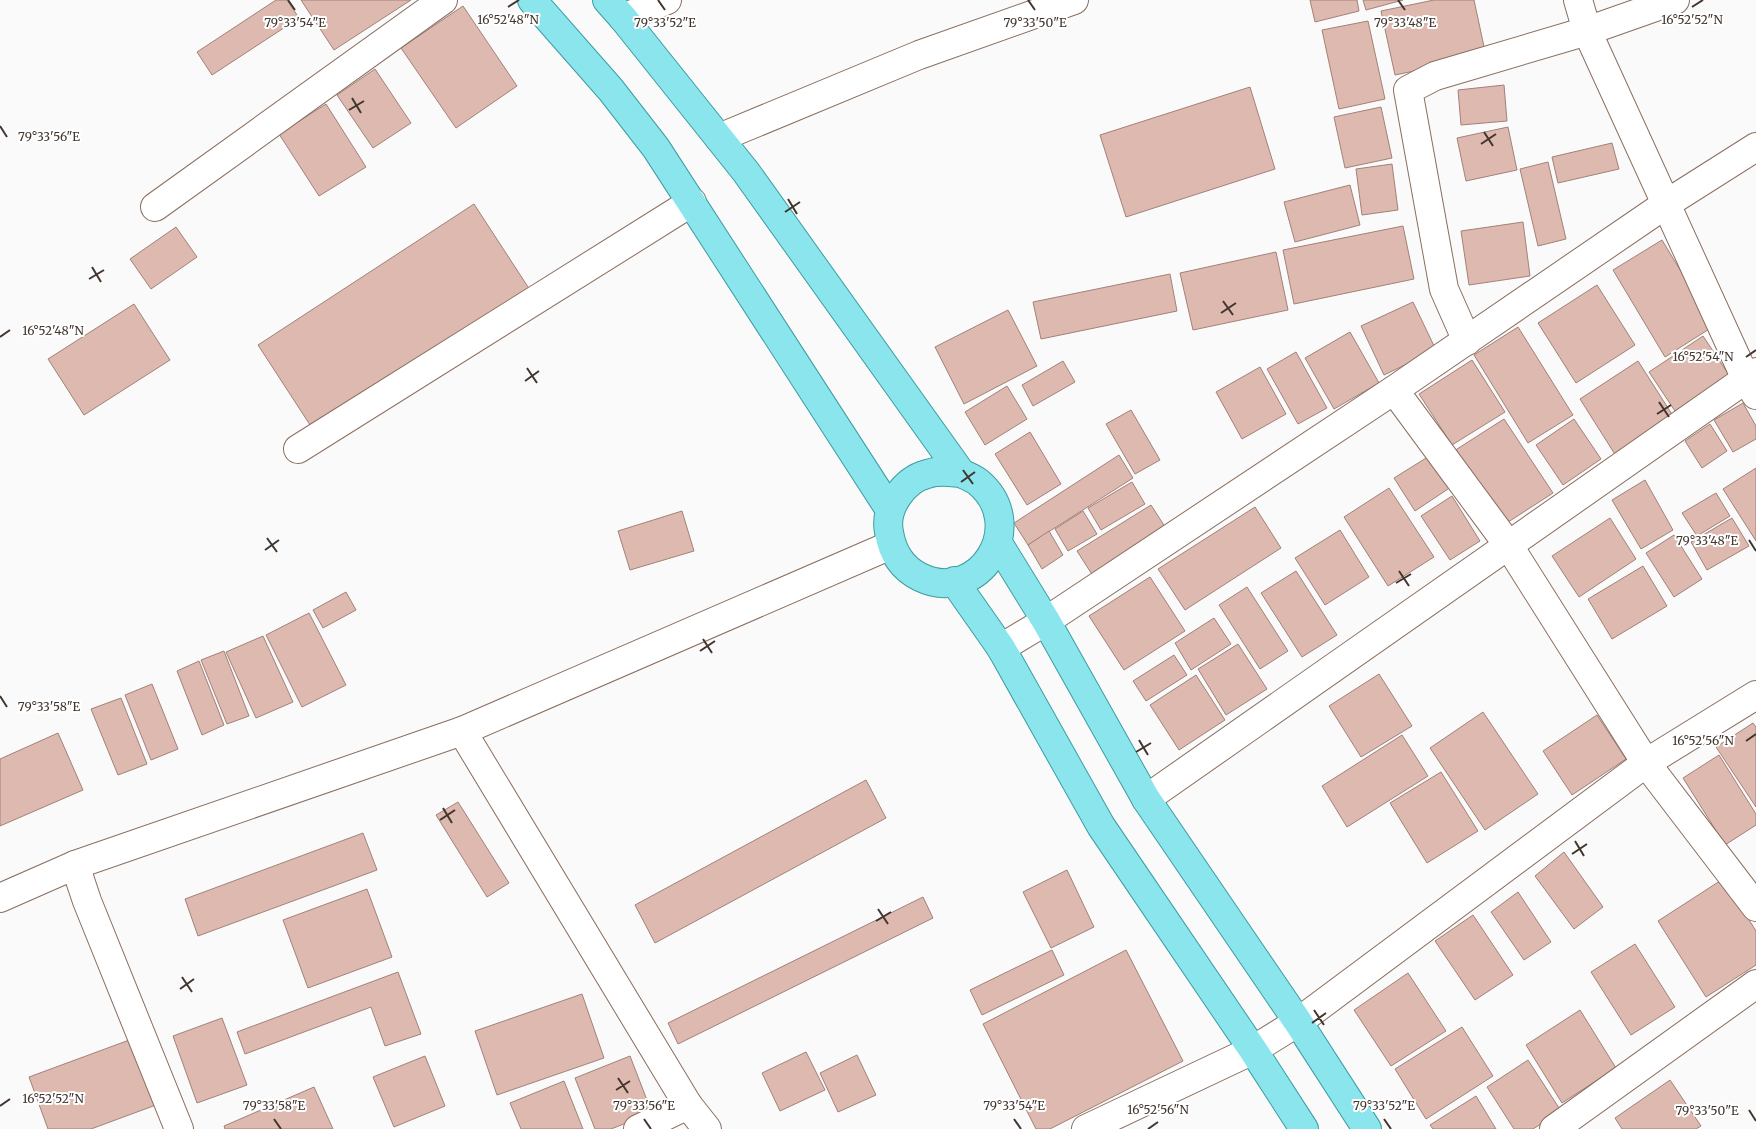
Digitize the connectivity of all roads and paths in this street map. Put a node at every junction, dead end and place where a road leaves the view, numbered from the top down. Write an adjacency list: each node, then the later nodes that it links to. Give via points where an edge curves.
1 (443, 0): 13 (street)
2 (532, 0): 11 (main road, via 611,90)
3 (667, 0): 7 (street)
4 (1074, 0): 9 (street, via 919,55)
5 (1578, 0): 8 (street)
6 (1676, 0): 8 (street)
7 (615, 9): 9 (main road)
8 (1587, 31): 12 (street); 14 (street, via 1435,76 1408,90 1444,289)
9 (719, 138): 18 (main road)
10 (1756, 147): 12 (street)
11 (692, 202): 17 (street); 19 (main road)
12 (1666, 204): 14 (street); 15 (street)
13 (155, 207)
14 (1467, 341): 16 (street)
15 (1753, 382): 22 (street)
16 (1394, 390): 22 (street); 24 (street)
17 (298, 449)
18 (961, 473): 19 (main road, via 926,474 911,482 898,495); 20 (main road, via 976,480 989,493 997,508)
19 (890, 510): 21 (main road, via 888,528)
20 (998, 543): 23 (main road, via 990,559 977,571); 24 (main road)
21 (891, 545): 23 (main road, via 899,560 912,572 927,580); 27 (street)
22 (1508, 546): 28 (street); 29 (street)
23 (954, 581): 25 (main road)
24 (1046, 622): 25 (street); 29 (main road)
25 (1001, 648): 35 (main road, via 1101,826)
26 (1756, 695): 28 (street)
27 (462, 731): 30 (street); 36 (street)
28 (1646, 763): 32 (street); 34 (street)
29 (1146, 799): 34 (main road)
30 (75, 866): 31 (street); 37 (street)
31 (0, 898)
32 (1756, 907)
33 (1756, 984): 43 (street)
34 (1298, 1022): 35 (street); 42 (main road)
35 (1253, 1050): 40 (street); 41 (main road)
36 (688, 1105): 38 (street); 39 (street)
37 (179, 1129)
38 (638, 1129)
39 (707, 1129)
40 (1086, 1129)
41 (1304, 1129)
42 (1366, 1129)
43 (1554, 1129)

